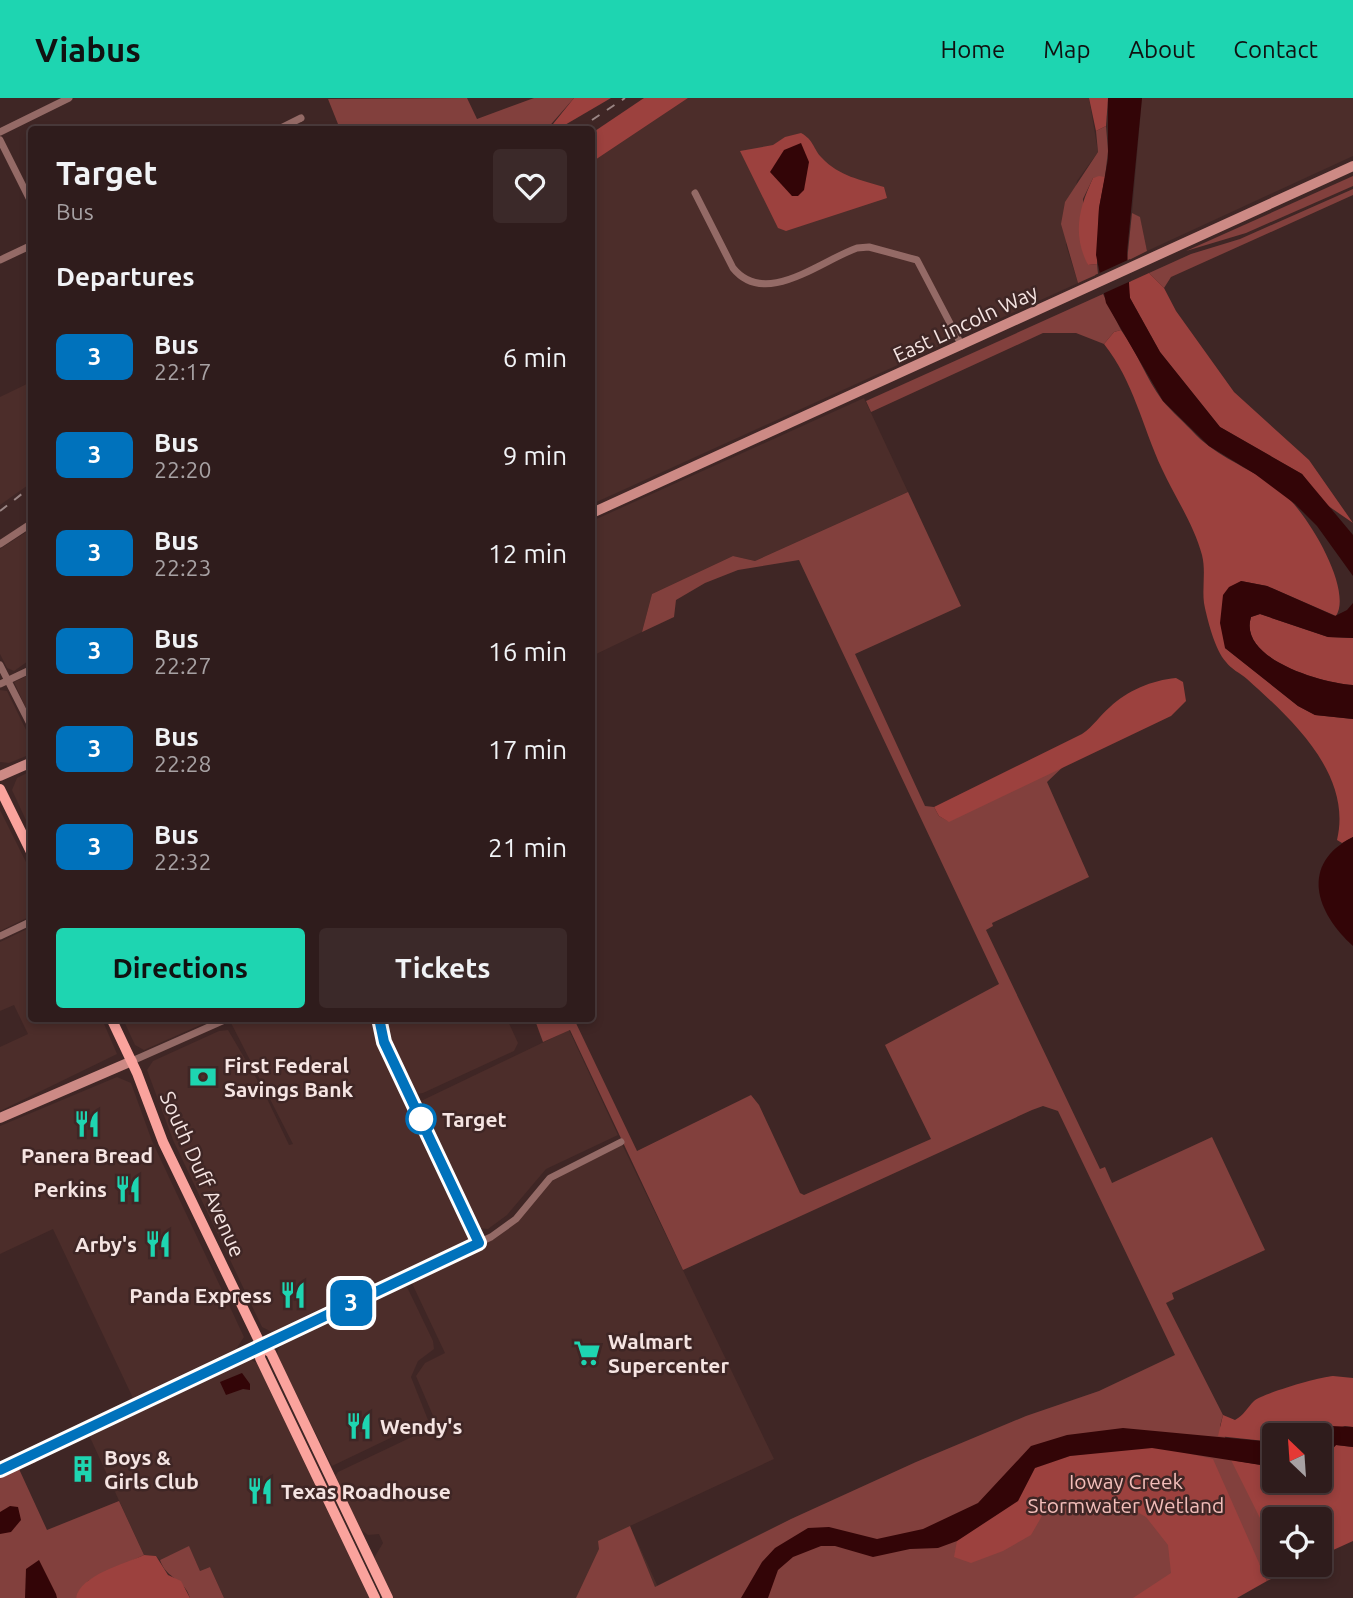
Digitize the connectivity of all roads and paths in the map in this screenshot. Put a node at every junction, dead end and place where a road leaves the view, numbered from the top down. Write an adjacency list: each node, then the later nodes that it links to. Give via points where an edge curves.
1 (69, 98): 4 (street)
2 (301, 118): 3 (street)
3 (284, 126)
4 (0, 132)
5 (0, 140): 8 (street)
6 (1353, 166): 11 (main road, East Lincoln Way)
7 (695, 193): 11 (street, via 733,268 758,286 780,282 857,248 917,260)
8 (28, 196)
9 (28, 246): 10 (street)
10 (0, 260)
11 (961, 346): 12 (main road, East Lincoln Way)
12 (595, 512)
13 (28, 526): 14 (street)
14 (0, 544)
15 (0, 665): 17 (street)
16 (28, 671): 17 (street)
17 (4, 682): 18 (street)
18 (28, 721)
19 (28, 764): 20 (main road)
20 (0, 776)
21 (0, 789): 22 (main road)
22 (28, 846)
23 (28, 923): 24 (street)
24 (0, 936)
25 (113, 1022): 27 (main road, South Duff Avenue)
26 (220, 1022): 27 (street)
27 (132, 1061): 28 (main road); 30 (main road, South Duff Avenue, via 163,1142)
28 (0, 1118)
29 (621, 1142): 30 (street, via 550,1178 516,1219 492,1237)
30 (261, 1345): 31 (main road); 32 (main road, South Duff Avenue, via 260,1358); 33 (main road, South Duff Avenue, via 271,1353)
31 (0, 1470)
32 (375, 1598)
33 (388, 1598)

